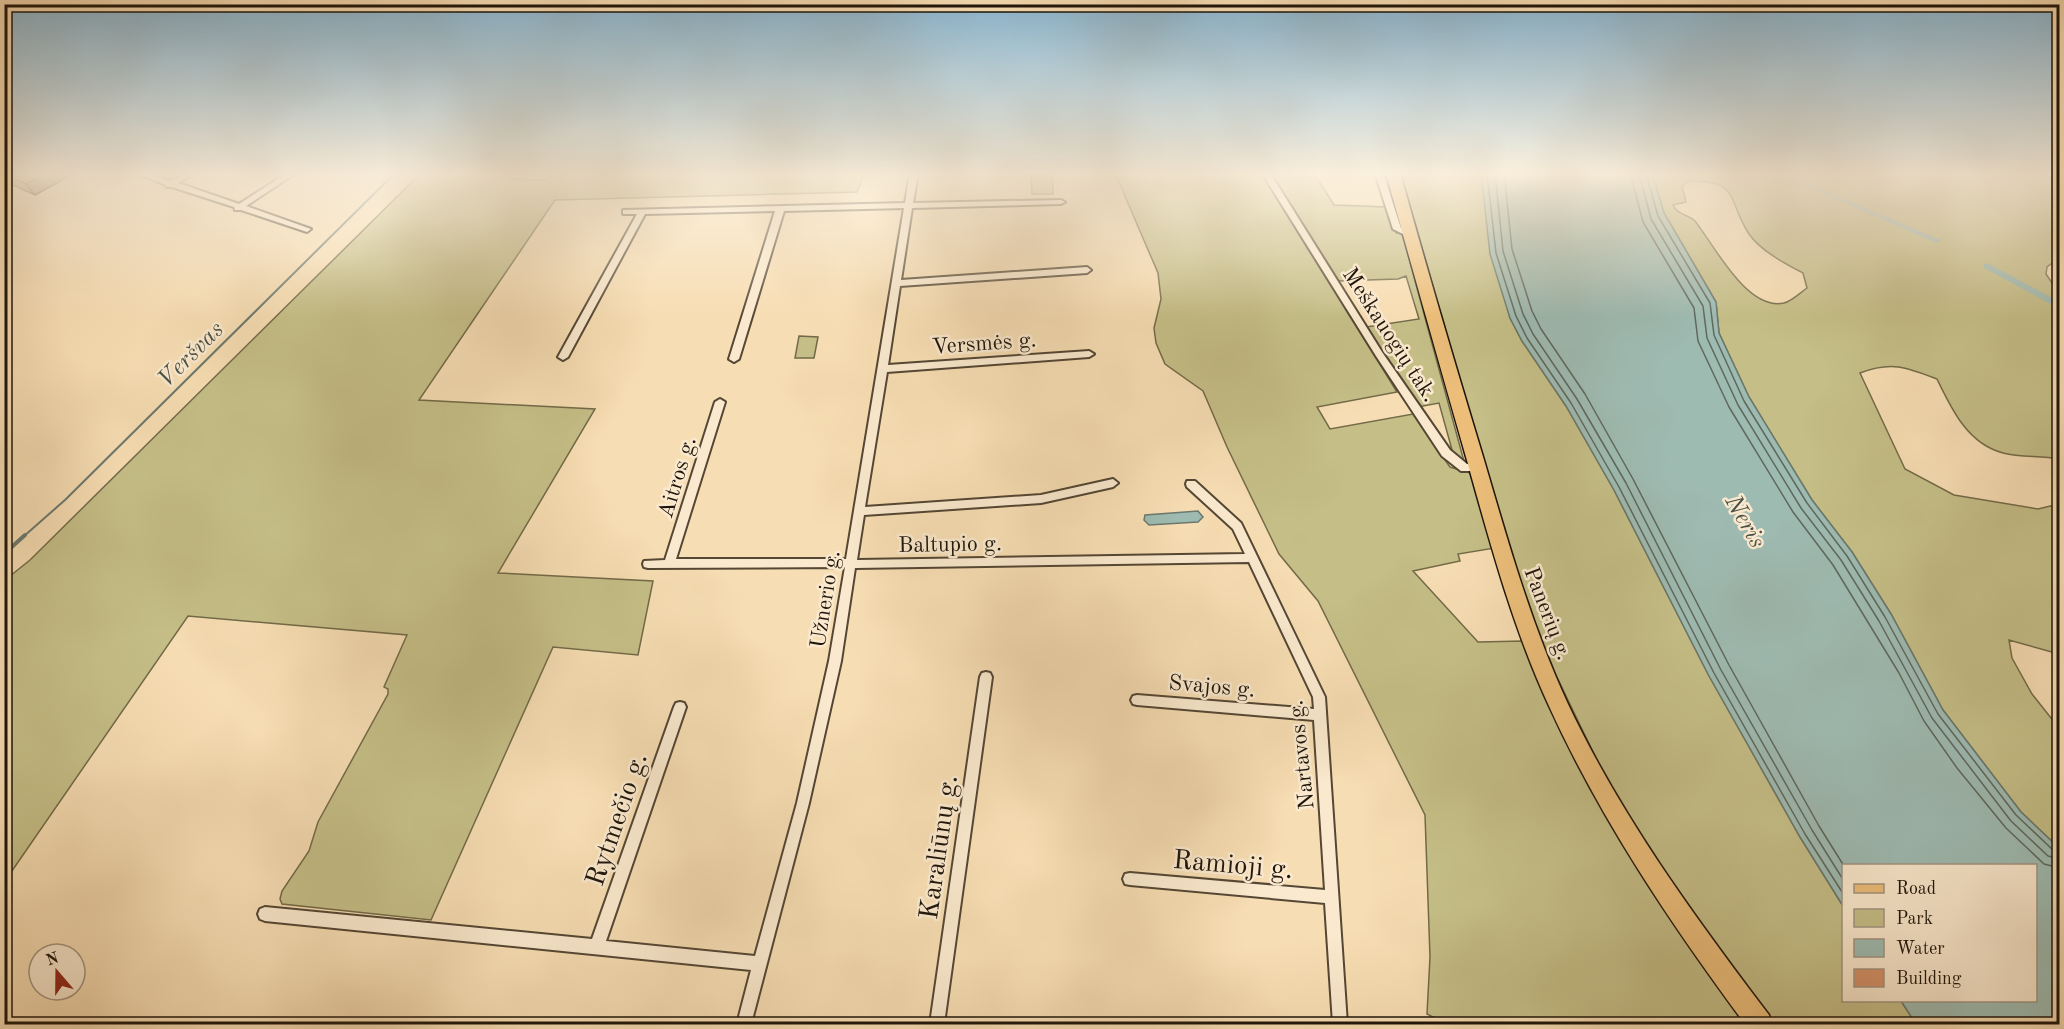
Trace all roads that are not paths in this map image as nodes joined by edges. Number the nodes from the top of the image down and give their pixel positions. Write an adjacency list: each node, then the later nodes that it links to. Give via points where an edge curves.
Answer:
1 (279, 221): 8 (street)
2 (637, 221): 13 (street)
3 (776, 221): 14 (street)
4 (907, 221): 11 (street, Užnerio g.)
5 (1296, 221): 17 (street, Meškauogių tak., via 1446,453 1465,468)
6 (1393, 221): 9 (street, via 1397,229)
7 (1406, 221): 9 (main road, Panerių g.)
8 (307, 230)
9 (1410, 234): 17 (main road, Panerių g.)
10 (1087, 270): 11 (street)
11 (897, 283): 15 (street, Užnerio g.)
12 (1089, 354): 15 (street, Versmės g.)
13 (563, 357)
14 (734, 359)
15 (882, 369): 20 (street, Užnerio g.)
16 (720, 402): 23 (street, Aitros g.)
17 (1478, 468): 37 (main road, Panerių g., via 1516,598 1538,657 1587,763 1643,860)
18 (1113, 483): 20 (street, via 1041,499)
19 (1191, 484): 21 (street, Nartavos g., via 1237,526)
20 (860, 511): 24 (street, Užnerio g.)
21 (1253, 558): 24 (street, Baltupio g.); 28 (street, Nartavos g., via 1318,698)
22 (648, 564): 23 (street, Baltupio g.)
23 (669, 564): 24 (street, Baltupio g.)
24 (852, 564): 33 (street, Užnerio g., via 803,803)
25 (986, 677): 35 (street, Karaliūnų g.)
26 (1137, 700): 28 (street, Svajos g.)
27 (680, 707): 32 (street, Rytmečio g.)
28 (1321, 715): 30 (street, Nartavos g.)
29 (1130, 879): 30 (street, Ramioji g.)
30 (1332, 897): 36 (street, Nartavos g.)
31 (265, 915): 32 (street)
32 (597, 946): 33 (street)
33 (760, 964): 34 (street, Užnerio g.)
34 (744, 1024)
35 (936, 1024)
36 (1340, 1024)
37 (1760, 1024)

